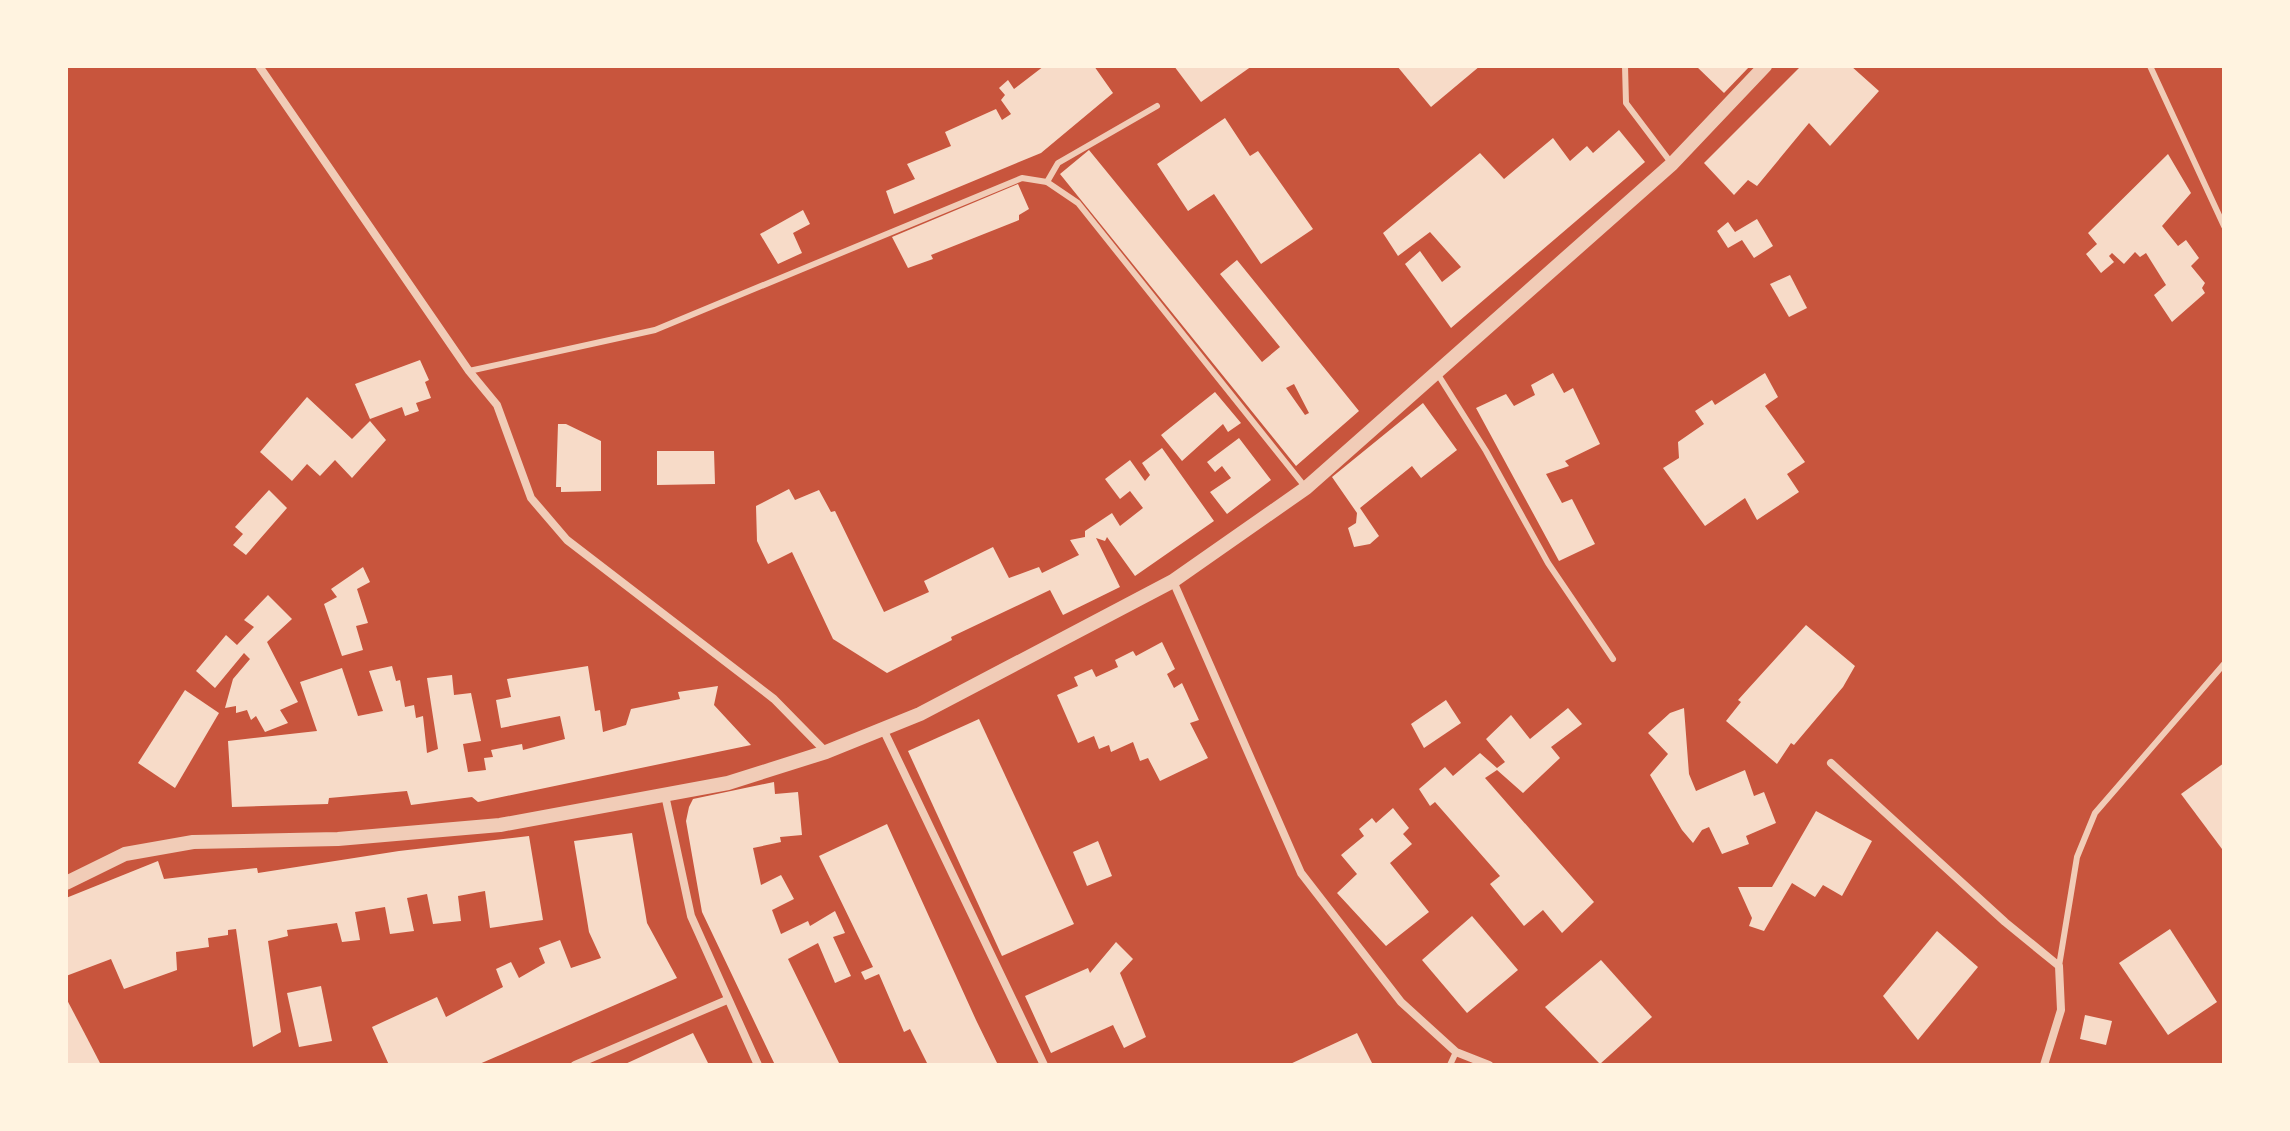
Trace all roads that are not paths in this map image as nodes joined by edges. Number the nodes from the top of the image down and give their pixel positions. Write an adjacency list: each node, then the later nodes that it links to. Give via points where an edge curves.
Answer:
1 (259, 66): 10 (street)
2 (1625, 66): 6 (lane, via 1626,103)
3 (1765, 66): 6 (street)
4 (2150, 66): 8 (lane)
5 (1157, 106): 7 (lane, via 1058,163)
6 (1672, 164): 9 (street)
7 (1047, 182): 10 (lane, via 1022,178 655,330); 11 (lane, via 1078,203)
8 (2224, 226)
9 (1435, 370): 11 (street); 13 (lane, via 1548,563)
10 (469, 371): 16 (street, via 497,405 531,498 567,540 774,699)
11 (1306, 488): 12 (street)
12 (1173, 581): 15 (street); 22 (street, via 1301,873 1401,1002)
13 (1613, 659)
14 (2224, 664): 20 (lane, via 2095,813 2077,857)
15 (883, 729): 16 (street); 25 (street)
16 (826, 752): 18 (street, via 728,783)
17 (1831, 763): 20 (street)
18 (665, 795): 19 (street, via 500,825 338,839 193,842 125,854); 21 (street, via 691,916)
19 (66, 883)
20 (2059, 966): 28 (street, via 2061,1010)
21 (727, 1000): 23 (street); 24 (street)
22 (1456, 1052): 26 (lane); 27 (street)
23 (575, 1065)
24 (758, 1065)
25 (1044, 1065)
26 (1450, 1065)
27 (1489, 1065)
28 (2044, 1065)

